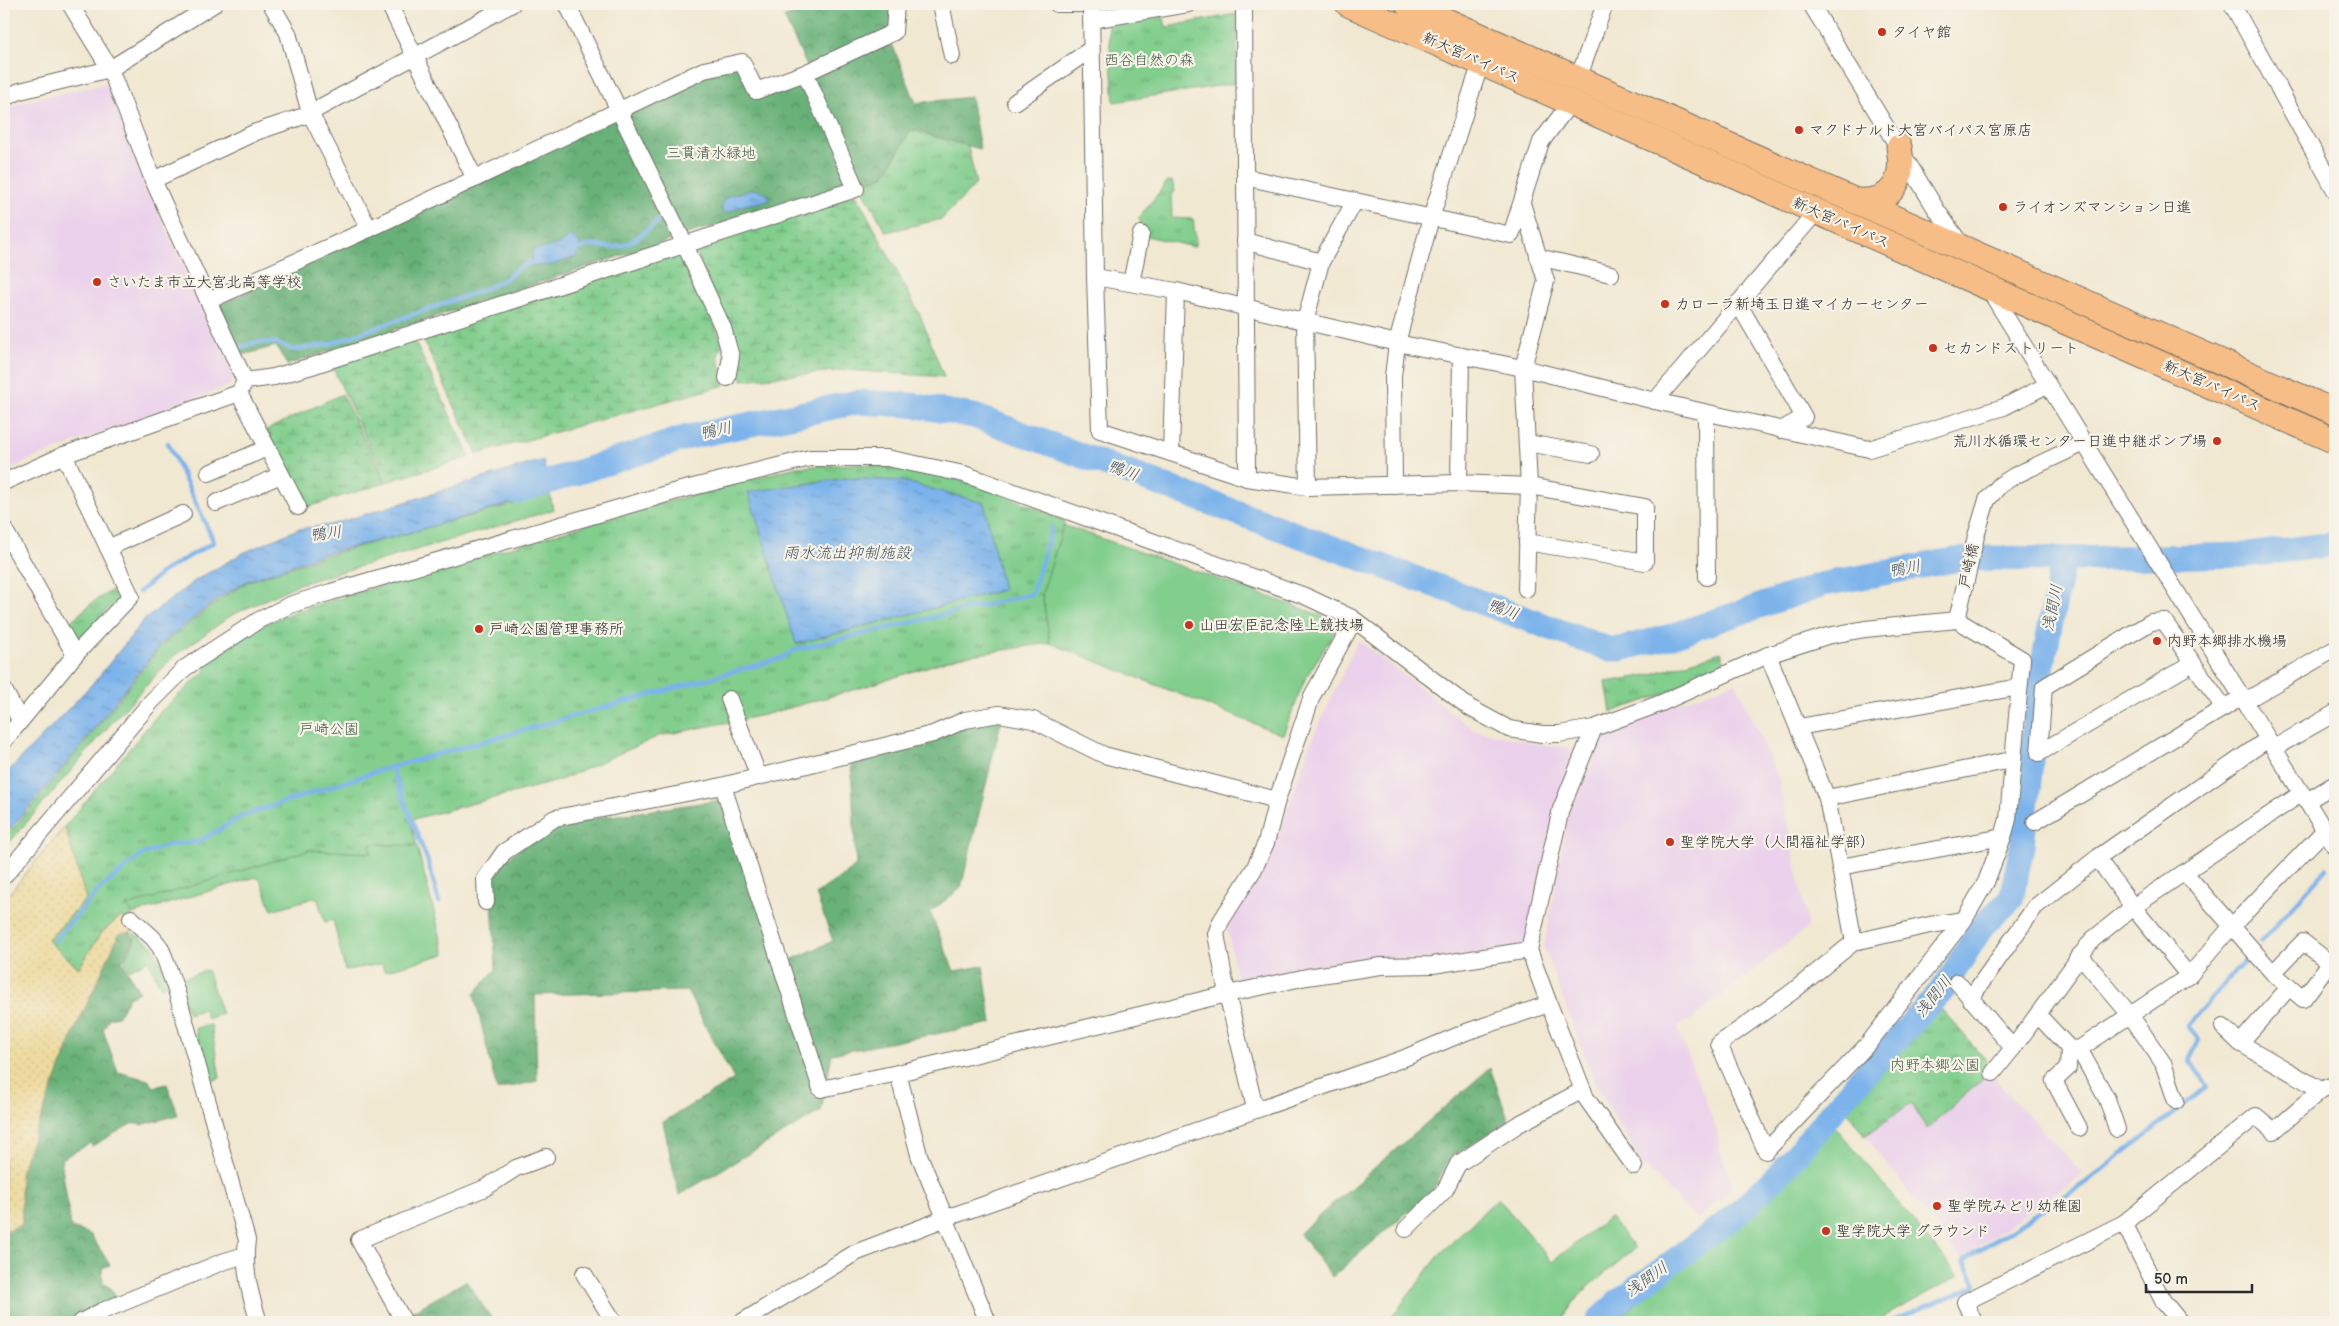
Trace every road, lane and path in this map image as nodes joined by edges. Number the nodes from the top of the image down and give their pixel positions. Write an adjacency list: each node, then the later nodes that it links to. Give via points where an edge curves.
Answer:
1 (70, 4): 22 (street)
2 (214, 4): 22 (street)
3 (271, 4): 28 (street, via 288,33)
4 (389, 4): 20 (street)
5 (512, 4): 20 (street)
6 (567, 4): 27 (street)
7 (896, 4): 23 (street, via 894,32)
8 (941, 4): 19 (street)
9 (1058, 4): 17 (street)
10 (1188, 4): 17 (street)
11 (1244, 4): 30 (street)
12 (1348, 4): 21 (highway, 新大宮バイパス)
13 (1408, 4): 24 (highway, 新大宮バイパス)
14 (1604, 4): 24 (street)
15 (1811, 4): 29 (street)
16 (2232, 4): 33 (street)
17 (1091, 10): 18 (street)
18 (1091, 48): 26 (street); 47 (street)
19 (952, 56)
20 (414, 57): 28 (street); 31 (street)
21 (1482, 62): 24 (highway, 新大宮バイパス); 38 (street)
22 (110, 68): 25 (street); 32 (street)
23 (805, 73): 27 (street, via 756,91 742,62 704,70); 42 (street, via 856,189)
24 (1575, 91): 35 (highway, 新大宮バイパス); 36 (street, via 1541,142); 37 (highway, 新大宮バイパス)
25 (4, 98)
26 (1015, 102)
27 (618, 111): 31 (street); 42 (street)
28 (310, 113): 32 (street, via 256,132); 39 (street)
29 (1899, 147): 35 (highway, via 1902,168 1891,192 1875,200); 43 (street)
30 (1245, 177): 34 (street); 41 (street)
31 (475, 179): 39 (street)
32 (153, 180): 51 (street)
33 (2335, 190)
34 (1355, 201): 38 (street); 45 (street)
35 (1856, 201): 43 (highway, 新大宮バイパス)
36 (1522, 203): 38 (street, via 1511,235); 44 (street)
37 (1816, 212): 49 (highway, 新大宮バイパス); 52 (street)
38 (1431, 218): 55 (street)
39 (369, 229): 51 (street)
40 (1141, 234): 48 (street)
41 (1245, 241): 45 (street); 53 (street)
42 (685, 245): 58 (street, via 723,328 730,357); 60 (street)
43 (1965, 250): 49 (street); 62 (highway, 新大宮バイパス)
44 (1538, 257): 46 (street); 57 (street, via 1546,281)
45 (1321, 262): 54 (street)
46 (1612, 274)
47 (1095, 277): 48 (street); 69 (street, via 1100,430)
48 (1131, 283): 50 (street)
49 (1987, 286): 59 (street); 65 (highway, 新大宮バイパス)
50 (1176, 291): 53 (street); 69 (street)
51 (208, 301): 60 (street)
52 (1738, 303): 61 (street); 64 (street, via 1804,417)
53 (1245, 308): 54 (street); 74 (street)
54 (1305, 322): 55 (street); 79 (street)
55 (1397, 344): 56 (street); 77 (street, via 1393,376)
56 (1461, 356): 57 (street); 76 (street)
57 (1523, 368): 61 (street); 66 (street)
58 (727, 378)
59 (2047, 385): 64 (street, via 2004,407 1869,449); 67 (street)
60 (242, 387): 68 (street); 71 (street)
61 (1655, 401): 63 (street)
62 (2335, 412)
63 (1706, 414): 64 (street); 86 (street)
64 (1781, 430)
65 (2335, 441)
66 (1526, 443): 70 (street); 78 (street)
67 (2084, 443): 89 (street, 戸崎橋, via 2028,468 2000,486 1987,500); 97 (street)
68 (267, 448): 72 (street); 73 (street)
69 (1171, 453): 74 (street)
70 (1591, 454)
71 (64, 455): 75 (street); 85 (street)
72 (209, 473)
73 (281, 475): 80 (street); 81 (street)
74 (1246, 478): 79 (street)
75 (4, 482)
76 (1459, 483): 77 (street); 78 (street)
77 (1394, 485): 79 (street)
78 (1529, 486): 84 (street); 84 (street, via 1645,507 1645,562)
79 (1308, 487)
80 (216, 503)
81 (298, 508)
82 (183, 514): 85 (street)
83 (4, 529): 91 (street)
84 (1528, 542): 87 (street)
85 (108, 548): 91 (street, via 131,596)
86 (1707, 577)
87 (1526, 589)
88 (1352, 618): 102 (street, via 1470,708 1509,729 1559,734); 111 (street, via 1312,696); 119 (street, via 1305,596 964,474 887,458 810,458 676,491 331,592 290,605 259,620 185,668 151,702)
89 (1957, 620): 92 (street, via 1827,636); 94 (street, via 2022,660)
90 (2335, 648): 97 (street)
91 (74, 655): 100 (street)
92 (1768, 655): 101 (street); 102 (street, via 1659,704)
93 (2193, 663): 93 (street, via 2164,621 2151,622 2044,687 2039,753); 98 (street)
94 (2019, 687): 101 (street); 105 (street)
95 (4, 690): 100 (street)
96 (729, 699): 106 (street)
97 (2243, 699): 98 (street); 104 (street)
98 (2224, 708): 112 (street)
99 (2335, 713): 104 (street)
100 (20, 720): 103 (street)
101 (1800, 727): 110 (street)
102 (1594, 728): 126 (street, via 1561,809)
103 (4, 742)
104 (2271, 744): 109 (street); 116 (street)
105 (2012, 760): 110 (street); 114 (street, via 2008,819)
106 (759, 777): 108 (street); 111 (street, via 933,734 965,720 998,714 1033,720 1104,754)
107 (2335, 784): 109 (street)
108 (723, 786): 120 (street, via 555,818 504,852 485,880); 141 (street, via 821,1089)
109 (2304, 797): 113 (street); 118 (street)
110 (1827, 798): 117 (street)
111 (1277, 800): 132 (street, via 1266,843 1216,934)
112 (2035, 822)
113 (2325, 830): 115 (street); 124 (street)
114 (2003, 837): 117 (street); 123 (street, via 1986,882)
115 (2335, 847)
116 (2097, 858): 121 (street); 133 (street, via 2035,906)
117 (1840, 867): 125 (street)
118 (2184, 873): 121 (street); 124 (street)
119 (4, 876)
120 (486, 902)
121 (2133, 907): 127 (street, via 2092,940); 129 (street)
122 (131, 918): 154 (street, via 160,947 177,993 247,1240)
123 (1964, 920): 125 (street); 125 (street, via 1868,1044 1766,1151 1719,1044 1792,992)
124 (2231, 927): 128 (street); 129 (street)
125 (1854, 942)
126 (1529, 950): 132 (street, via 1433,965 1381,966); 134 (street)
127 (2080, 955): 135 (street); 136 (street)
128 (2273, 973)
129 (2189, 976): 136 (street)
130 (1957, 982): 133 (street)
131 (2284, 992): 138 (street)
132 (1226, 994): 141 (street); 146 (street)
133 (1970, 999): 139 (street)
134 (1549, 1004): 144 (street); 146 (street, via 1466,1032 1402,1059)
135 (2038, 1014): 139 (street); 140 (street)
136 (2131, 1016): 140 (street); 145 (street, via 2163,1063)
137 (2224, 1027): 138 (street)
138 (2240, 1043): 143 (street)
139 (2012, 1048): 142 (street)
140 (2074, 1048): 147 (street, via 2068,1068 2054,1081); 148 (street, via 2107,1100)
141 (898, 1073): 151 (street, via 919,1155)
142 (1993, 1073)
143 (2328, 1087): 152 (street, via 2274,1132 2256,1116)
144 (1583, 1090): 150 (street); 153 (street, via 1517,1125 1458,1164 1445,1190)
145 (2176, 1101)
146 (1256, 1108): 151 (street)
147 (2079, 1128)
148 (2116, 1129)
149 (546, 1157): 158 (street, via 516,1168 485,1188 359,1240)
150 (1634, 1166)
151 (946, 1218): 160 (street, via 855,1253); 161 (street)
152 (2124, 1223): 162 (street, via 1965,1302); 163 (street, via 2163,1301)
153 (1406, 1229)
154 (244, 1255): 156 (street); 157 (street, via 250,1294)
155 (584, 1274): 159 (street)
156 (81, 1322)
157 (259, 1322)
158 (404, 1322)
159 (614, 1322)
160 (742, 1322)
161 (988, 1322)
162 (1974, 1322)
163 (2180, 1322)

